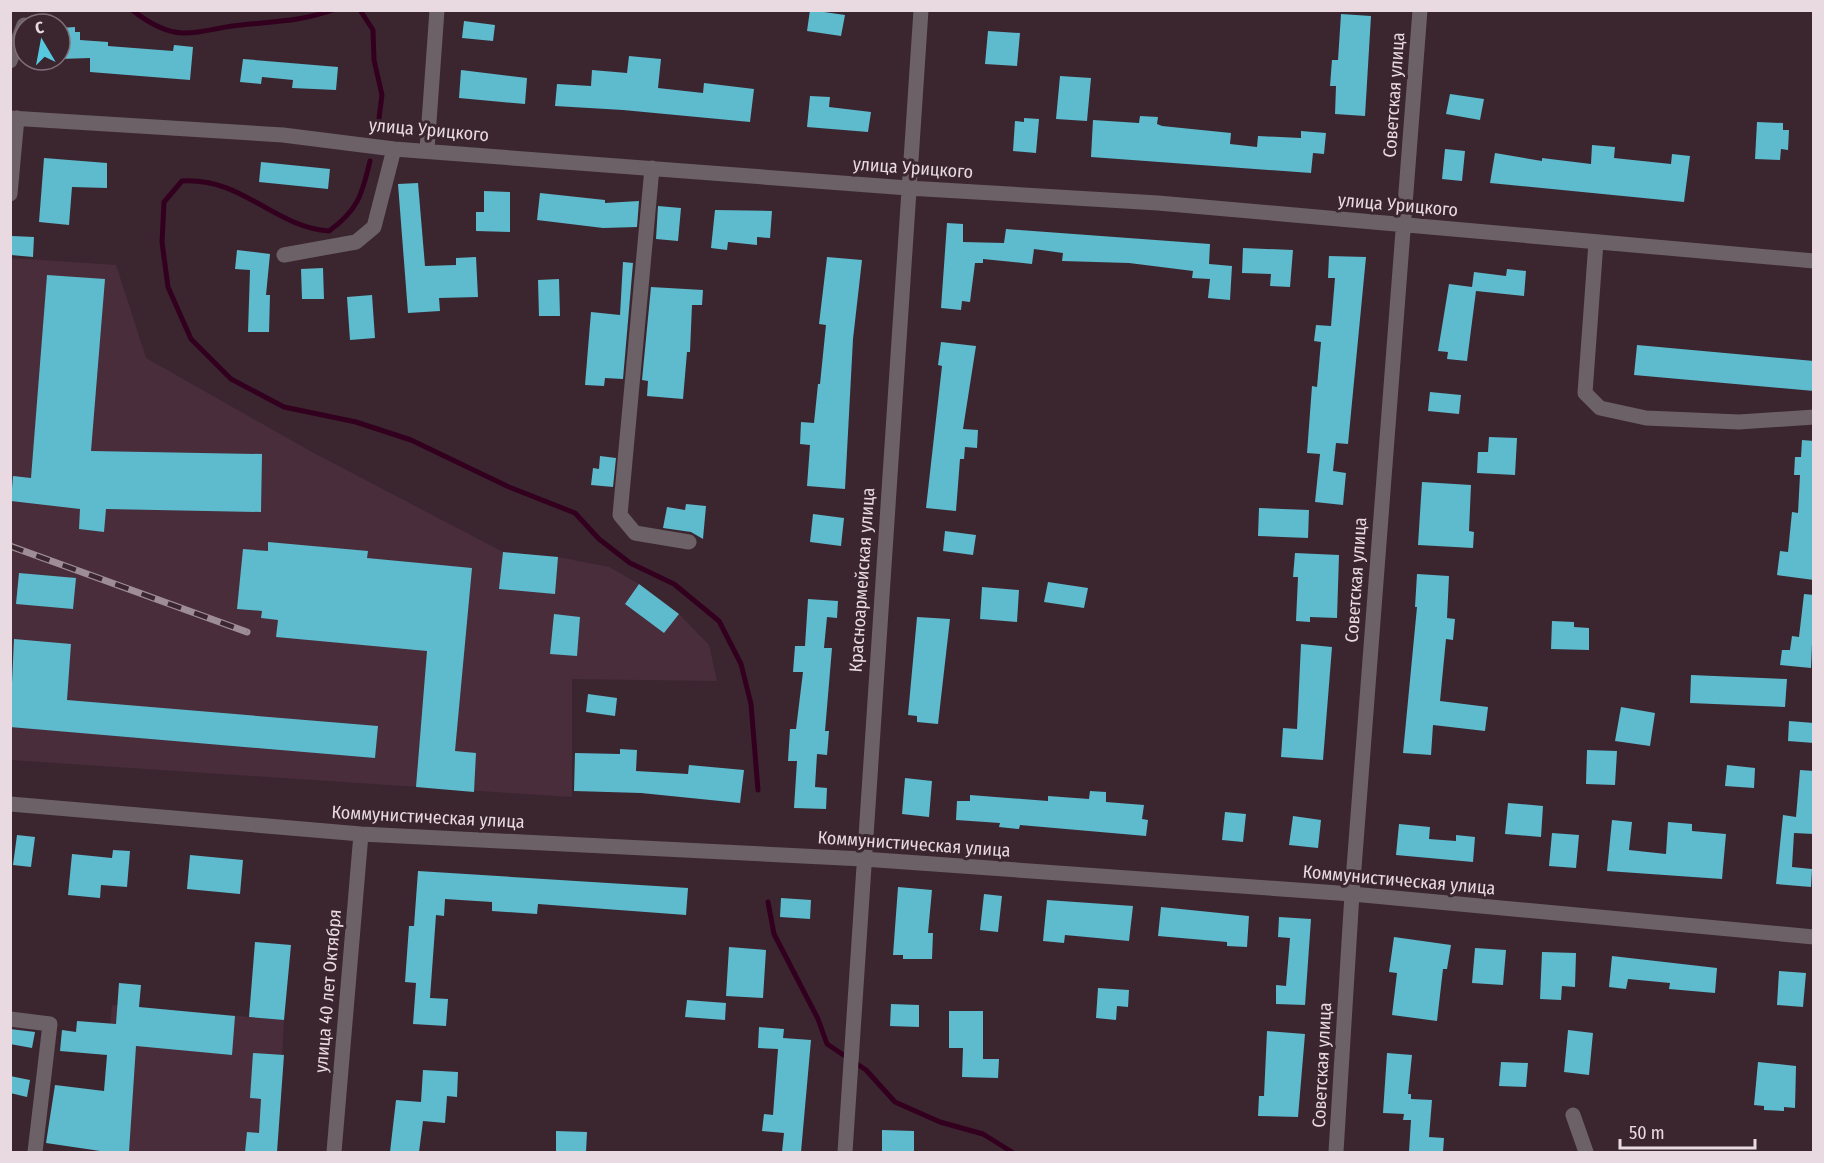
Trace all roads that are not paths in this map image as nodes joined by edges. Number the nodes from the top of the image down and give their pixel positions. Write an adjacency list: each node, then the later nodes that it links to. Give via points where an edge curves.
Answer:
1 (437, 10): 6 (street)
2 (921, 10): 8 (street, Красноармейская улица)
3 (1420, 10): 10 (street, Советская улица)
4 (14, 118): 5 (street, улица Урицкого, via 283,135); 9 (street)
5 (394, 148): 6 (street, улица Урицкого); 12 (street, via 374,227 356,242)
6 (427, 150): 7 (street, улица Урицкого)
7 (652, 168): 8 (street, улица Урицкого); 15 (street, via 620,515 635,533)
8 (908, 188): 10 (street, улица Урицкого, via 1158,203); 18 (street, Красноармейская улица)
9 (10, 194)
10 (1403, 225): 11 (street, улица Урицкого); 19 (street, Советская улица)
11 (1596, 242): 13 (street, улица Урицкого); 14 (street, via 1585,393 1600,408 1646,418 1739,422)
12 (284, 255)
13 (1814, 261)
14 (1814, 417)
15 (689, 542)
16 (10, 804): 17 (street, Коммунистическая улица)
17 (361, 834): 18 (street, Коммунистическая улица); 24 (street, улица 40 лет Октября)
18 (863, 859): 19 (street, Коммунистическая улица); 25 (street, Красноармейская улица)
19 (1352, 894): 20 (street, Коммунистическая улица); 26 (street, Советская улица)
20 (1814, 937)
21 (10, 1019): 23 (street, via 50,1024)
22 (1573, 1115): 27 (street)
23 (35, 1152)
24 (334, 1152)
25 (845, 1152)
26 (1336, 1152)
27 (1586, 1152)

